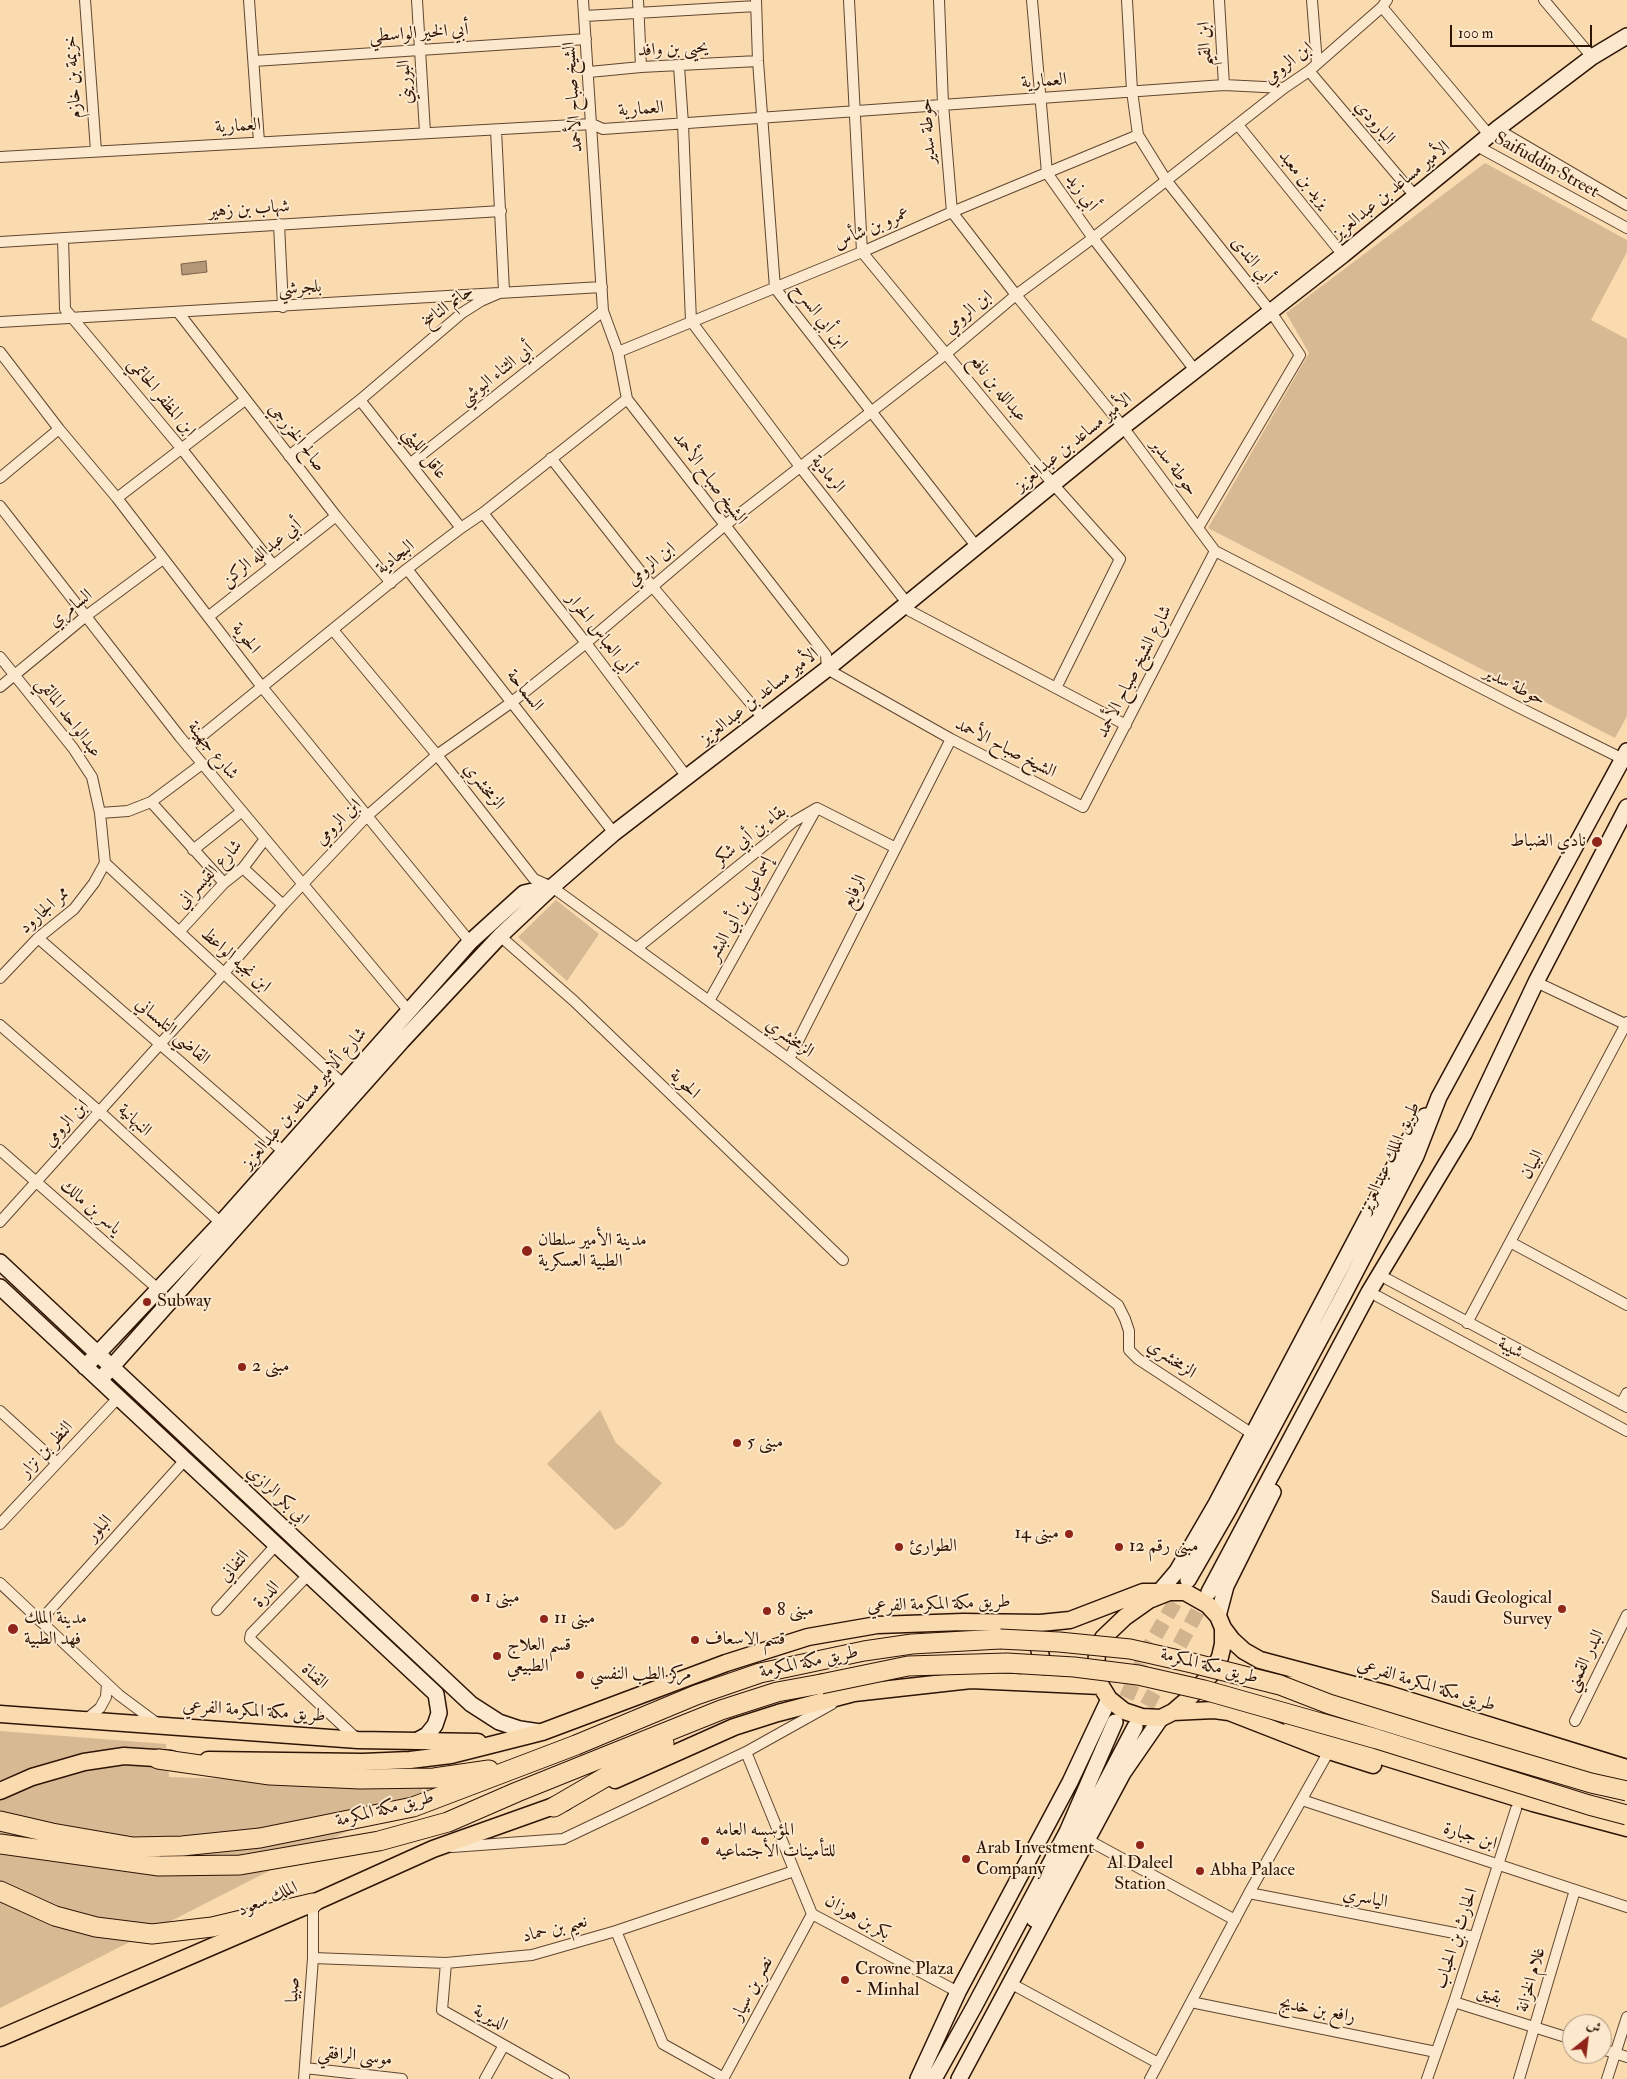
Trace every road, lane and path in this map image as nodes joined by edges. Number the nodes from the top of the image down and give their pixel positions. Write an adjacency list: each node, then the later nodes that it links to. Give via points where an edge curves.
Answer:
1 (85, 0): 43 (street, خزيمة بن خازم)
2 (249, 0): 21 (street)
3 (418, 0): 19 (street, البوريني)
4 (584, 0): 16 (street, الشيخ صباح الأحمد)
5 (638, 0): 15 (street)
6 (849, 0): 32 (street)
7 (939, 0): 31 (street, حوطة سدير)
8 (1032, 0): 30 (street, أبي زيد)
9 (1127, 0): 29 (street, أبي الندى)
10 (1219, 0): 27 (street, ابن القيم)
11 (1312, 0): 25 (street)
12 (1544, 0): 20 (street)
13 (756, 3): 15 (street); 22 (street, ابن أبي السرح)
14 (1385, 3): 25 (street, ابن الرومي); 39 (street, Saifuddin Street)
15 (638, 12): 16 (street); 24 (street)
16 (585, 16): 18 (street, الشيخ صباح الأحمد)
17 (1627, 36): 20 (main road, الأمير مساعد بن عبدالعزيز)
18 (586, 39): 19 (street, أبي الخير الواسطي); 26 (street, الشيخ صباح الأحمد)
19 (421, 50): 21 (street, أبي الخير الواسطي); 38 (street, البوريني)
20 (1592, 57): 39 (main road, الأمير مساعد بن عبدالعزيز)
21 (254, 61): 41 (street)
22 (758, 61): 23 (street, يحيى بن وافد); 33 (street, ابن أبي السرح)
23 (679, 66): 24 (street, يحيى بن وافد); 35 (street)
24 (641, 67): 26 (street, يحيى بن وافد)
25 (1313, 68): 28 (street, ابن الرومي); 47 (street, البارودي)
26 (589, 72): 34 (street, الشيخ صباح الأحمد)
27 (1224, 86): 28 (street, العمارية); 29 (street, العمارية)
28 (1284, 88): 36 (street, ابن الرومي)
29 (1132, 91): 30 (street, العمارية); 40 (street, أبي الندى)
30 (1040, 100): 31 (street, العمارية); 45 (street, أبي زيد)
31 (943, 104): 32 (street, العمارية); 50 (street, حوطة سدير)
32 (856, 110): 33 (street, العمارية); 56 (street)
33 (763, 117): 35 (street, العمارية); 59 (street, ابن أبي السرح)
34 (592, 124): 35 (street, العمارية, via 603,129); 37 (street, العمارية); 58 (street, الشيخ صباح الأحمد)
35 (683, 124): 67 (street)
36 (1238, 125): 46 (street, ابن الرومي); 57 (street, يزيد بن معبد)
37 (496, 130): 38 (street, العمارية); 49 (street)
38 (425, 132): 41 (street, العمارية)
39 (1494, 132): 42 (main road, الأمير مساعد بن عبدالعزيز); 48 (street, Saifuddin Street)
40 (1138, 135): 45 (street, عمرو بن شأس); 46 (street, أبي الندى)
41 (259, 142): 43 (street, العمارية)
42 (1477, 146): 47 (main road, الأمير مساعد بن عبدالعزيز); 52 (street, Saifuddin Street)
43 (96, 151): 44 (street, العمارية)
44 (0, 157)
45 (1047, 173): 50 (street, عمرو بن شأس); 54 (street, أبي زيد)
46 (1166, 180): 54 (street, ابن الرومي); 65 (street, أبي الندى)
47 (1415, 196): 57 (main road, الأمير مساعد بن عبدالعزيز)
48 (1627, 205)
49 (501, 211): 51 (street, شهاب بن زهير); 60 (street)
50 (952, 212): 56 (street, عمرو بن شأس); 61 (street, حوطة سدير)
51 (279, 224): 53 (street, شهاب بن زهير); 62 (street)
52 (1627, 228)
53 (63, 238): 55 (street, شهاب بن زهير); 66 (street, ابن المظفر الحاتمي, via 65,309)
54 (1093, 238): 61 (street, ابن الرومي); 72 (street, أبي زيد)
55 (0, 242)
56 (862, 252): 59 (street, عمرو بن شأس); 71 (street, عبدالله بن نافع)
57 (1343, 255): 65 (main road, الأمير مساعد بن عبدالعزيز)
58 (602, 287): 60 (street, بلجرشي); 63 (street, الشيخ صباح الأحمد)
59 (775, 288): 67 (street, عمرو بن شأس); 76 (street, ابن أبي السرح)
60 (504, 291): 62 (street, بلجرشي); 75 (street, حاتم الناسخ, via 462,313)
61 (1016, 294): 71 (street, ابن الرومي); 77 (street, حوطة سدير)
62 (283, 307): 64 (street, بلجرشي)
63 (603, 311): 70 (street, الشيخ صباح الأحمد); 82 (street, أبي الثناء البوشي)
64 (178, 312): 66 (street, بلجرشي); 74 (street, صالح الخزرجي)
65 (1271, 312): 72 (main road, الأمير مساعد بن عبدالعزيز); 92 (street, أبي الندى, via 1300,355)
66 (75, 318): 68 (street, بلجرشي); 79 (street, ابن المظفر الحاتمي)
67 (691, 321): 70 (street, عمرو بن شأس); 83 (street, الرمادية)
68 (0, 322)
69 (0, 352): 78 (street, الحوية)
70 (618, 352): 73 (street, الشيخ صباح الأحمد)
71 (947, 353): 76 (street, ابن الرومي); 85 (street, عبدالله بن نافع)
72 (1194, 369): 77 (main road, الأمير مساعد بن عبدالعزيز)
73 (627, 398): 81 (street, البجادية); 90 (street, الشيخ صباح الأحمد)
74 (245, 400): 79 (street); 80 (street, صالح الخزرجي)
75 (360, 400): 80 (street, حاتم الناسخ); 82 (street, عاقل الليثي)
76 (872, 412): 83 (street, ابن الرومي); 93 (street, ابن أبي السرح)
77 (1123, 427): 85 (main road, الأمير مساعد بن عبدالعزيز); 92 (street, حوطة سدير)
78 (59, 429): 84 (street); 86 (street, الحوية)
79 (181, 448): 86 (street); 96 (street, ابن المظفر الحاتمي)
80 (289, 456): 89 (street, صالح الخزرجي)
81 (551, 458): 88 (street, البجادية); 99 (street)
82 (411, 464): 91 (street, عاقل الليثي)
83 (801, 468): 90 (street, ابن الرومي); 100 (street, الرمادية)
84 (0, 478)
85 (1054, 484): 93 (main road, الأمير مساعد بن عبدالعزيز); 110 (street, عبدالله بن نافع, via 1120,559)
86 (117, 498): 95 (street, الحوية)
87 (0, 506): 101 (street, شارع جهينة)
88 (483, 513): 91 (street, البجادية); 104 (street, أبي العباس الحرار)
89 (336, 516): 96 (street, أبي عبدالله الركن); 98 (street, صالح الخزرجي)
90 (724, 526): 99 (street, ابن الرومي); 106 (street, الشيخ صباح الأحمد, via 826,655)
91 (461, 528): 97 (street, البجادية)
92 (1198, 528): 94 (street, حوطة سدير)
93 (976, 546): 100 (main road, الأمير مساعد بن عبدالعزيز)
94 (1215, 551): 113 (street, شارع الشيخ صباح الأحمد); 117 (street, حوطة سدير, via 1520,708)
95 (163, 559): 101 (street, السامري); 102 (street, الحوية)
96 (273, 565): 102 (street, أبي عبدالله الركن)
97 (407, 569): 98 (street, البجادية); 111 (street, السماحة)
98 (391, 583): 103 (street, البجادية)
99 (652, 586): 104 (street, ابن الرومي); 112 (street)
100 (908, 603): 106 (main road, الأمير مساعد بن عبدالعزيز); 110 (street, الرمادية, via 910,611)
101 (86, 616): 107 (street, السامري); 115 (street, شارع جهينة)
102 (208, 617): 109 (street, الحوية)
103 (333, 630): 109 (street, البجادية); 116 (street, الزمخشري)
104 (586, 643): 111 (street, ابن الرومي); 119 (street, أبي العباس الحرار)
105 (0, 657): 107 (street, عبدالواحد المالقي)
106 (827, 668): 112 (main road, الأمير مساعد بن عبدالعزيز); 114 (street, الشيخ صباح الأحمد)
107 (14, 675): 108 (street, السامري); 125 (street, عبدالواحد المالقي, via 73,748 92,777)
108 (0, 687)
109 (262, 687): 115 (street, البجادية); 126 (street, الحوية)
110 (1056, 688): 113 (street, الرمادية)
111 (512, 702): 116 (street, ابن الرومي); 127 (street, السماحة)
112 (763, 718): 119 (main road, الأمير مساعد بن عبدالعزيز)
113 (1126, 725): 121 (street, شارع الشيخ صباح الأحمد)
114 (951, 740): 121 (street, الشيخ صباح الأحمد); 129 (street, الرفايع)
115 (188, 747): 118 (street, شارع جهينة)
116 (437, 755): 126 (street, ابن الرومي); 135 (street, الزمخشري, via 534,879)
117 (1625, 755): 154 (main road, طريق الملك عبدالعزيز)
118 (202, 764): 120 (street); 124 (street, شارع جهينة)
119 (687, 777): 127 (main road, الأمير مساعد بن عبدالعزيز)
120 (152, 802): 125 (street, via 128,812); 130 (street)
121 (1083, 807)
122 (1627, 807): 144 (main road)
123 (817, 808): 129 (street); 141 (street, بقاء بن أبي شكر, via 793,822); 145 (street, إسماعيل بن أبي البشر)
124 (241, 812): 128 (street, شارع جهينة); 130 (street)
125 (100, 813): 131 (street, عبدالواحد المالقي)
126 (367, 816): 134 (street, ابن الرومي); 140 (street, الحوية)
127 (614, 833): 135 (main road, الأمير مساعد بن عبدالعزيز)
128 (265, 839): 132 (street, شارع القيسراني); 134 (street, شارع جهينة)
129 (896, 848): 150 (street, الرفايع)
130 (193, 850): 133 (street)
131 (105, 863): 137 (street, ابن نجيه الواعظ); 139 (street, ممر الجارود, via 78,904)
132 (243, 868): 133 (street, شارع القيسراني); 136 (street)
133 (224, 883): 137 (street, شارع القيسراني)
134 (301, 884): 136 (street, ابن الرومي); 146 (street, شارع جهينة)
135 (552, 887): 138 (main road, الأمير مساعد بن عبدالعزيز); 140 (main road, شارع ألامير مساعد بن عبدالعزيز, via 524,893); 141 (street, الزمخشري)
136 (283, 905): 142 (street, ابن الرومي)
137 (179, 932): 142 (street, ابن نجيه الواعظ)
138 (500, 936): 152 (main road, الأمير مساعد بن عبدالعزيز); 163 (street, الحوية, via 574,1001)
139 (38, 938): 143 (street, ممر الجارود); 149 (street, القاضي التلمساني)
140 (470, 942): 146 (main road, شارع ألامير مساعد بن عبدالعزيز)
141 (637, 948): 145 (street, الزمخشري)
142 (224, 973): 149 (street, ابن الرومي); 153 (street, ابن نجيه الواعظ)
143 (0, 978)
144 (1536, 982): 147 (street); 156 (main road)
145 (709, 1001): 150 (street, الزمخشري)
146 (408, 1010): 151 (main road, شارع ألامير مساعد بن عبدالعزيز)
147 (1627, 1024): 162 (street, البيان)
148 (0, 1025): 155 (street, النبهانية)
149 (161, 1044): 155 (street, ابن الرومي); 158 (street, القاضي التلمساني)
150 (789, 1059): 180 (street, الزمخشري, via 1118,1305 1129,1331 1130,1350 1138,1359)
151 (365, 1060): 152 (main road, via 373,1062); 153 (main road, شارع ألامير مساعد بن عبدالعزيز)
152 (377, 1070): 173 (main road, الأمير مساعد بن عبدالعزيز)
153 (343, 1084): 158 (main road, شارع ألامير مساعد بن عبدالعزيز)
154 (1439, 1097): 180 (main road, via 1406,1144); 186 (main road, طريق الملك عبدالعزيز, via 1416,1156 1348,1288)
155 (100, 1112): 159 (street, ابن الرومي); 161 (street, النبهانية)
156 (1464, 1134): 165 (main road); 188 (main road, via 1369,1292)
157 (0, 1150): 159 (street, ياسر بن مالك)
158 (284, 1152): 161 (main road, شارع ألامير مساعد بن عبدالعزيز)
159 (36, 1182): 160 (street, ابن الرومي); 167 (street, ياسر بن مالك)
160 (0, 1222)
161 (221, 1223): 167 (main road, شارع ألامير مساعد بن عبدالعزيز)
162 (1510, 1242): 169 (street); 170 (street, البيان)
163 (843, 1260)
164 (0, 1262): 171 (main road, ابي بكر الرازي)
165 (1387, 1279): 168 (main road); 170 (street, شيبة)
166 (0, 1287): 172 (main road, ابي بكر الرازي)
167 (159, 1290): 171 (main road, شارع ألامير مساعد بن عبدالعزيز)
168 (1377, 1296): 179 (street, شيبة); 194 (main road, via 1226,1586)
169 (1627, 1304)
170 (1467, 1323): 177 (street, شيبة)
171 (98, 1353): 172 (main road, شارع ألامير مساعد بن عبدالعزيز); 173 (main road, ابي بكر الرازي)
172 (86, 1367): 174 (main road, ابي بكر الرازي)
173 (112, 1367): 174 (main road); 210 (main road, ابي بكر الرازي, via 471,1704 499,1722)
174 (100, 1380): 176 (main road, ابي بكر الرازي)
175 (1627, 1393): 177 (street)
176 (118, 1398): 181 (main road, ابي بكر الرازي); 182 (street, النظر بن نزار)
177 (1624, 1405)
178 (0, 1411): 182 (street)
179 (1627, 1431)
180 (1254, 1435): 189 (main road)
181 (185, 1460): 184 (main road, ابي بكر الرازي); 192 (street, البلور)
182 (58, 1463): 183 (street, النظر بن نزار)
183 (0, 1524)
184 (276, 1545): 185 (main road, ابي بكر الرازي); 190 (street, التفاني)
185 (308, 1575): 195 (street, الدرة); 212 (main road, ابي بكر الرازي, via 436,1694 439,1713 435,1726)
186 (1188, 1580)
187 (0, 1584): 192 (street)
188 (1209, 1592)
189 (1161, 1594): 193 (main road, طريق مكة المكرمة الفرعي, via 1143,1592 1070,1620); 194 (main road, via 1185,1592 1198,1599); 200 (main road, via 1125,1617 1103,1638 1097,1661)
190 (217, 1610)
191 (1627, 1615): 206 (street, البدر القمني)
192 (40, 1621): 197 (street)
193 (963, 1622): 196 (main road, via 1038,1644 1041,1657 1035,1672); 210 (main road, طريق مكة المكرمة الفرعي, via 876,1625 808,1637 726,1663)
194 (1221, 1622): 204 (main road, via 1220,1657 1212,1673); 218 (main road, طريق مكة المكرمة الفرعي, via 1232,1640 1260,1660 1388,1694)
195 (250, 1637): 211 (street, القناة)
196 (1004, 1681): 199 (main road, via 971,1680); 200 (main road)
197 (107, 1684): 205 (street, via 106,1697 100,1708); 208 (street)
198 (1280, 1685): 217 (highway, طريق مكة المكرمة, bridge, via 1130,1649 1000,1639 912,1644 760,1673 696,1695); 218 (highway, bridge, via 1358,1696 1606,1773); 220 (highway, طريق مكة المكرمة, bridge, via 1436,1737)
199 (854, 1693): 215 (street); 223 (main road, via 734,1727)
200 (1105, 1693): 204 (main road, via 1124,1711 1142,1717); 245 (main road, via 1070,1782)
201 (1262, 1706): 202 (highway, طريق مكة المكرمة, bridge, via 1138,1675 1007,1664 908,1666 776,1692); 222 (main road, bridge, via 1314,1732 1368,1752); 225 (highway, طريق مكة المكرمة, bridge)
202 (721, 1710): 223 (highway); 229 (highway, طريق مكة المكرمة, via 448,1822 379,1841 240,1865 159,1866)
203 (0, 1714): 205 (main road, طريق مكة المكرمة الفرعي)
204 (1167, 1715): 214 (main road, via 1214,1710 1229,1712); 228 (main road, via 1123,1772)
205 (77, 1720): 208 (main road, طريق مكة المكرمة الفرعي)
206 (1574, 1721)
207 (1116, 1722): 267 (main road, via 1067,1832)
208 (160, 1725): 211 (main road, طريق مكة المكرمة الفرعي)
209 (1135, 1727): 268 (main road)
210 (542, 1732): 213 (main road, طريق مكة المكرمة الفرعي)
211 (358, 1740): 212 (main road, طريق مكة المكرمة الفرعي)
212 (416, 1741): 213 (main road, طريق مكة المكرمة الفرعي)
213 (505, 1742): 216 (main road, via 451,1755 410,1760)
214 (1329, 1751): 221 (street); 224 (main road)
215 (746, 1752): 230 (street, via 563,1840); 232 (street, بكر بن هوزان)
216 (158, 1759): 217 (highway, via 270,1775 360,1779 434,1778); 219 (main road, via 124,1756 84,1762)
217 (522, 1765): 226 (highway, طريق مكة المكرمة, via 413,1807 260,1838 133,1847)
218 (1624, 1767)
219 (0, 1791)
220 (1627, 1791)
221 (1302, 1800): 231 (street, ابن جبارة); 235 (street)
222 (1533, 1803): 224 (main road); 227 (main road)
223 (554, 1807): 230 (main road, الملك سعود)
224 (1516, 1809): 231 (street, الحارث بن الحباب)
225 (1627, 1815)
226 (0, 1821)
227 (1627, 1828)
228 (1088, 1840): 239 (street); 244 (main road)
229 (0, 1844)
230 (433, 1849): 236 (main road, الملك سعود)
231 (1499, 1863): 233 (street, ابن جبارة); 241 (street, الحارث بن الحباب)
232 (794, 1871): 238 (street, بكر بن هوزان); 240 (street, نعيم بن حماد)
233 (1575, 1890): 237 (street, ابن جبارة); 250 (street, غلام الخزانة)
234 (0, 1891): 236 (highway, via 55,1916 96,1928 152,1934 212,1927)
235 (1248, 1893): 239 (street); 241 (street, الياسري)
236 (314, 1903): 242 (street, صبيا); 249 (main road, الملك سعود)
237 (1627, 1907)
238 (812, 1914): 245 (street, بكر بن هوزان); 261 (street, نصر بن سيار)
239 (1235, 1920): 246 (street)
240 (616, 1931): 243 (street, نعيم بن حماد, via 532,1955); 261 (street, via 663,2044)
241 (1475, 1937): 247 (street, الحارث بن الحباب)
242 (313, 1958): 243 (street, نعيم بن حماد); 260 (street, صبيا)
243 (446, 1963): 254 (street, الديرية, via 442,2010)
244 (1010, 1983): 259 (street); 269 (main road)
245 (958, 1992): 266 (main road)
246 (1191, 2002): 255 (street, رافع بن خديج); 259 (street)
247 (1454, 2002): 250 (street, بقيق); 255 (street, الحارث بن الحباب)
248 (1627, 2017): 257 (street)
249 (20, 2028): 251 (main road); 253 (main road, الملك سعود)
250 (1535, 2028): 252 (street, بقيق); 272 (street, غلام الخزانة)
251 (0, 2031)
252 (1562, 2036)
253 (0, 2038)
254 (504, 2045): 264 (street); 265 (street, الديرية)
255 (1436, 2052): 271 (street, الحارث بن الحباب)
256 (1612, 2052): 257 (street)
257 (1615, 2053): 258 (street); 273 (street)
258 (1627, 2057)
259 (1158, 2063): 270 (street)
260 (305, 2068): 262 (street, صبيا); 263 (street, موسى الرافقي)
261 (724, 2078)
262 (304, 2079)
263 (402, 2079)
264 (485, 2079)
265 (564, 2079)
266 (918, 2079)
267 (934, 2079)
268 (949, 2079)
269 (959, 2079)
270 (1150, 2079)
271 (1427, 2079)
272 (1518, 2079)
273 (1607, 2079)

